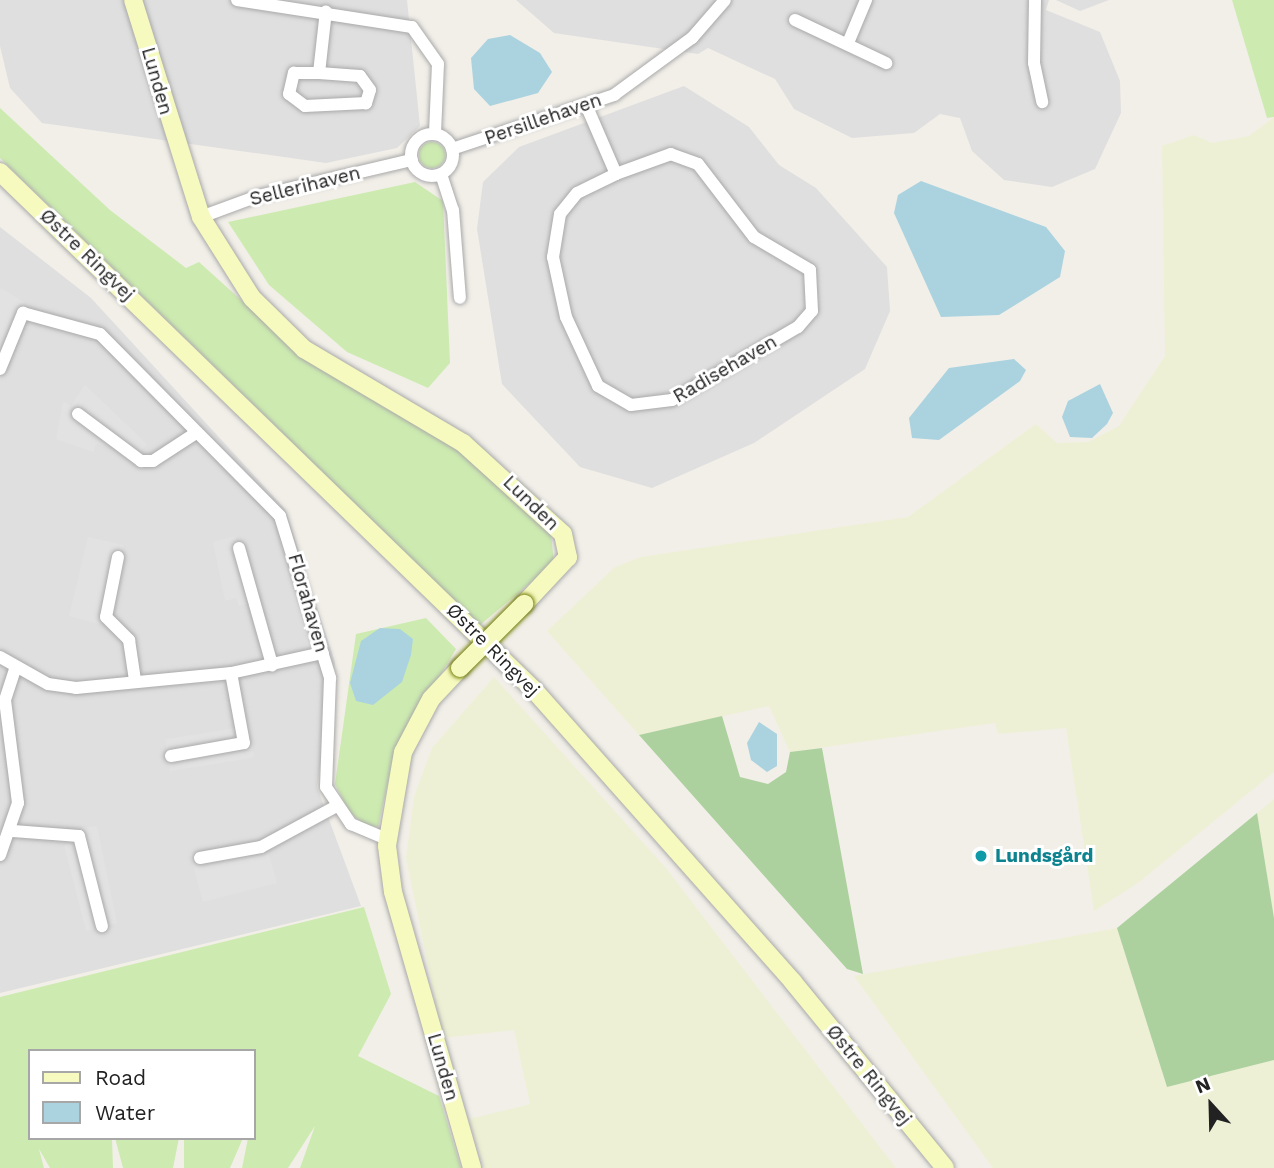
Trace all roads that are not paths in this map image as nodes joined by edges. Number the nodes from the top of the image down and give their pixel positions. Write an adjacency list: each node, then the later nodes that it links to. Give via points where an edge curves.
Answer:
1 (133, 0): 19 (street, Lunden)
2 (237, 0): 6 (street)
3 (725, 0): 12 (street, Persillehaven, via 661,64)
4 (866, 0): 8 (street)
5 (1031, 0): 11 (street)
6 (321, 7): 10 (street); 13 (street, via 393,20 423,38 441,78)
7 (796, 20): 8 (street)
8 (848, 43): 9 (street)
9 (886, 63)
10 (319, 73): 10 (street, via 290,76 292,99 327,108 366,103 370,90 360,76)
11 (1042, 102)
12 (587, 107): 14 (street, Persillehaven); 18 (street)
13 (435, 134): 14 (street); 15 (street, via 418,139)
14 (452, 149): 17 (street, via 450,166)
15 (412, 160): 17 (street, via 423,174); 19 (street, Sellerihaven, via 258,196)
16 (0, 172): 41 (street, Østre Ringvej, via 534,690 793,982)
17 (441, 174): 20 (street, via 453,210)
18 (616, 174): 18 (street, Radisehaven, via 577,193 552,237 566,317 585,369 606,394 631,405 672,400 798,327 812,311 816,294 810,271 754,237 698,164 671,154)
19 (201, 217): 36 (street, Lunden, bridge, via 225,263 283,332 463,443 563,534 568,557 431,699 403,752)
20 (460, 298)
21 (0, 369): 23 (street, Florahaven, via 23,313 92,331)
22 (78, 414): 23 (street, via 141,461 153,461)
23 (196, 433): 26 (street, Florahaven, via 280,516)
24 (239, 548): 28 (street)
25 (118, 557): 31 (street, via 106,617 129,640)
26 (323, 653): 28 (street); 34 (street, Florahaven, via 332,698 326,787)
27 (0, 657): 29 (street)
28 (272, 666): 30 (street)
29 (15, 670): 31 (street, via 76,688); 32 (street, via 5,700)
30 (231, 673): 31 (street); 33 (street, via 244,743)
31 (135, 680)
32 (6, 752): 35 (street, via 18,793)
33 (171, 756)
34 (335, 807): 36 (street, via 351,824); 38 (street, via 261,846)
35 (13, 831): 37 (street); 39 (street, via 79,836)
36 (386, 839): 40 (street, Lunden, via 393,892)
37 (0, 855)
38 (200, 858)
39 (102, 926)
40 (472, 1168)
41 (945, 1168)

